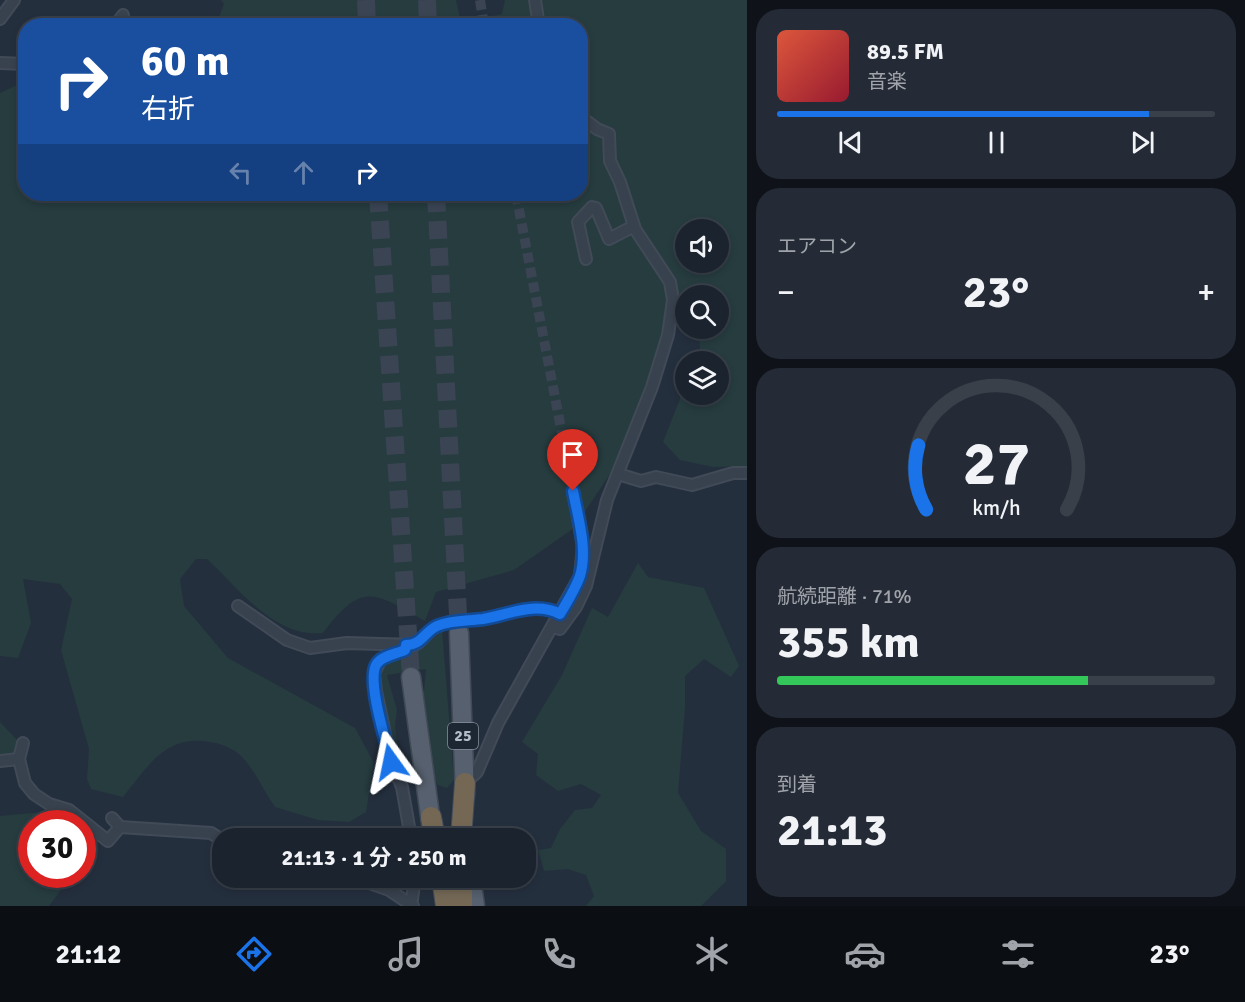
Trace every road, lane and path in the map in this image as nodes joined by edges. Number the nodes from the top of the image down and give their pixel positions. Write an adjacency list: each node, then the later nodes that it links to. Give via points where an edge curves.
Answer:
1 (14, 0): 6 (street)
2 (535, 0): 5 (street)
3 (123, 15): 4 (street)
4 (121, 18)
5 (538, 18)
6 (0, 19)
7 (0, 63): 8 (street)
8 (18, 64)
9 (588, 122): 10 (street, via 609,134 610,161)
10 (634, 226): 11 (street, via 609,239 596,208 592,207 578,222); 13 (street, via 670,282 673,300 652,387)
11 (586, 259)
12 (747, 473): 13 (street, via 733,472 692,485 656,477 641,481)
13 (618, 474): 17 (street, via 586,586 567,621 560,628)
14 (573, 491): 16 (street, via 582,563 580,576)
15 (238, 606): 19 (street, via 287,640 310,648 347,643)
16 (560, 614): 17 (street); 19 (street, via 550,609 531,609 449,622 434,627 419,643)
17 (553, 627): 24 (street, via 498,723 477,772)
18 (459, 633): 24 (main road, 25)
19 (406, 645): 28 (street, via 405,650 381,658 374,673 391,762 402,787)
20 (411, 677): 25 (main road, 25)
21 (23, 743): 22 (street)
22 (19, 759): 23 (street); 27 (street, via 25,783 43,801 69,810 108,841)
23 (0, 760)
24 (465, 783): 30 (highway); 31 (main road, 25)
25 (431, 817): 29 (highway)
26 (112, 818): 27 (street)
27 (120, 827): 32 (street)
28 (409, 828)
29 (433, 828)
30 (462, 828)
31 (467, 828)
32 (212, 835)
33 (384, 888): 39 (street)
34 (414, 888): 39 (street)
35 (435, 888): 40 (main road)
36 (443, 888): 41 (highway)
37 (462, 888): 42 (highway)
38 (472, 888): 43 (main road)
39 (412, 906)
40 (434, 906)
41 (446, 906)
42 (462, 906)
43 (475, 906)

